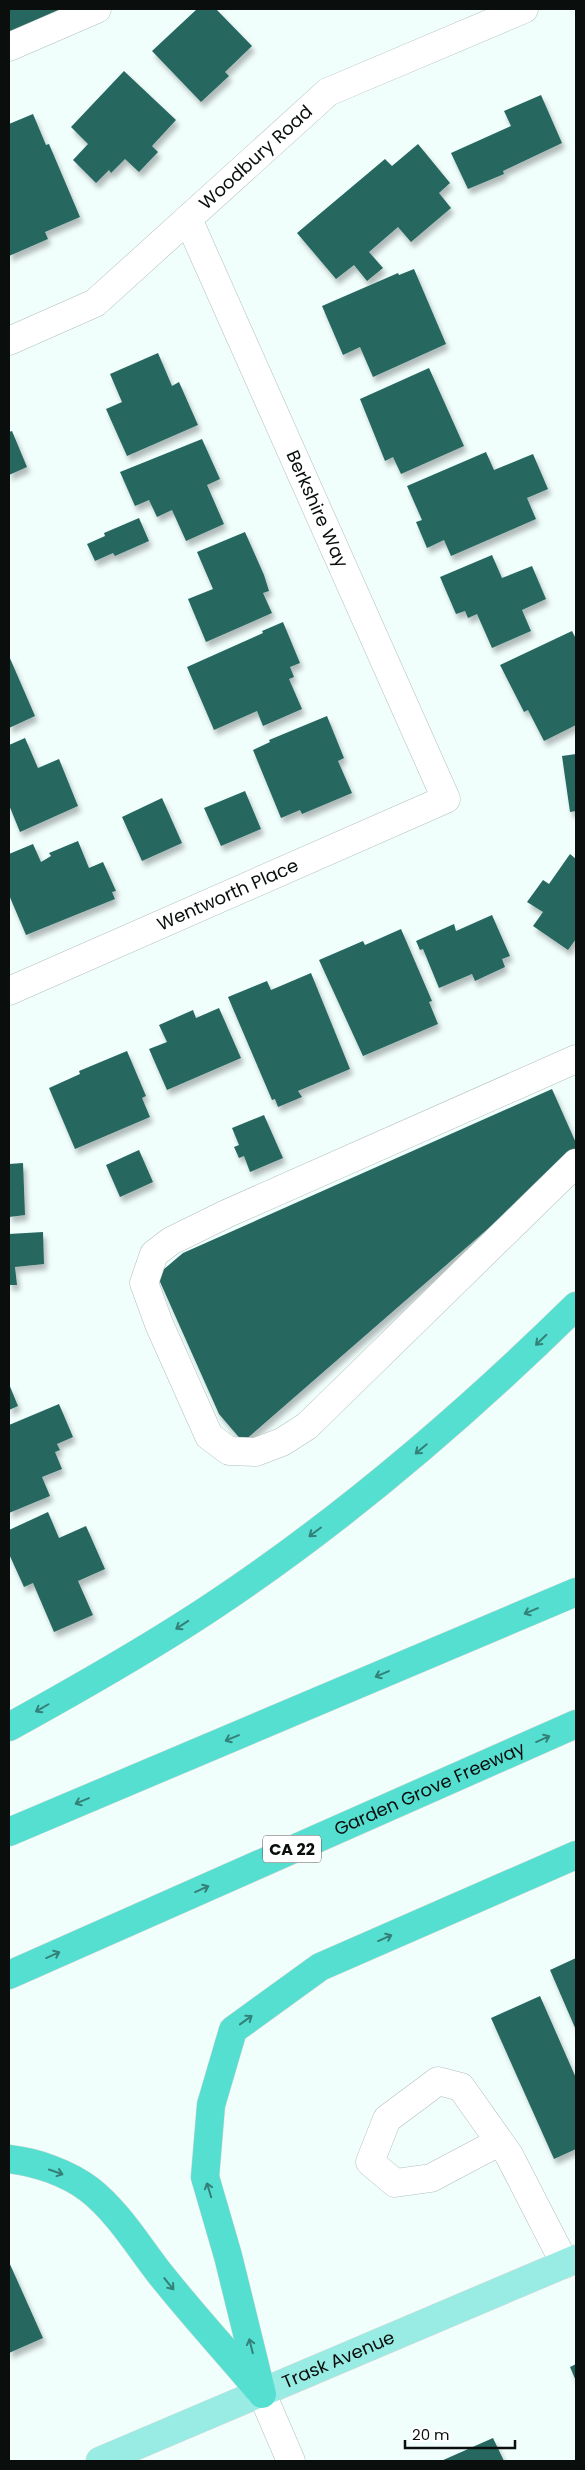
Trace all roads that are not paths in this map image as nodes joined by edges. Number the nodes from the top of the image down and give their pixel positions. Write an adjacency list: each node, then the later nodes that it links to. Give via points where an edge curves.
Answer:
1 (96, 9): 3 (street)
2 (524, 9): 4 (street, Woodbury Road, via 328,92)
3 (9, 47)
4 (188, 219): 5 (street, Woodbury Road, via 95,303); 6 (street, Berkshire Way)
5 (9, 341)
6 (446, 799): 7 (street, Wentworth Place)
7 (9, 992)
8 (576, 1060): 9 (street, via 226,1214 171,1241 154,1254 144,1283 158,1324 208,1436 229,1451 256,1452 282,1442 307,1426)
9 (576, 1163)
10 (576, 1306): 13 (highway, one-way to 13, via 451,1423 315,1532 169,1634)
11 (576, 1592): 14 (highway, one-way to 14)
12 (576, 1724): 16 (highway, Garden Grove Freeway / CA 22, one-way to 12)
13 (9, 1727)
14 (9, 1832)
15 (576, 1855): 20 (highway, one-way to 15, via 205,2177 211,2105 233,2030 320,1967)
16 (9, 1975)
17 (499, 2142): 17 (street, via 461,2087 438,2081 387,2120 370,2162 395,2183 430,2178); 19 (street)
18 (9, 2159): 20 (highway, one-way to 20, via 24,2160 69,2176 105,2204)
19 (571, 2261): 20 (main road, Trask Avenue)
20 (262, 2394): 21 (main road, Trask Avenue); 22 (street)
21 (100, 2461)
22 (292, 2461)

